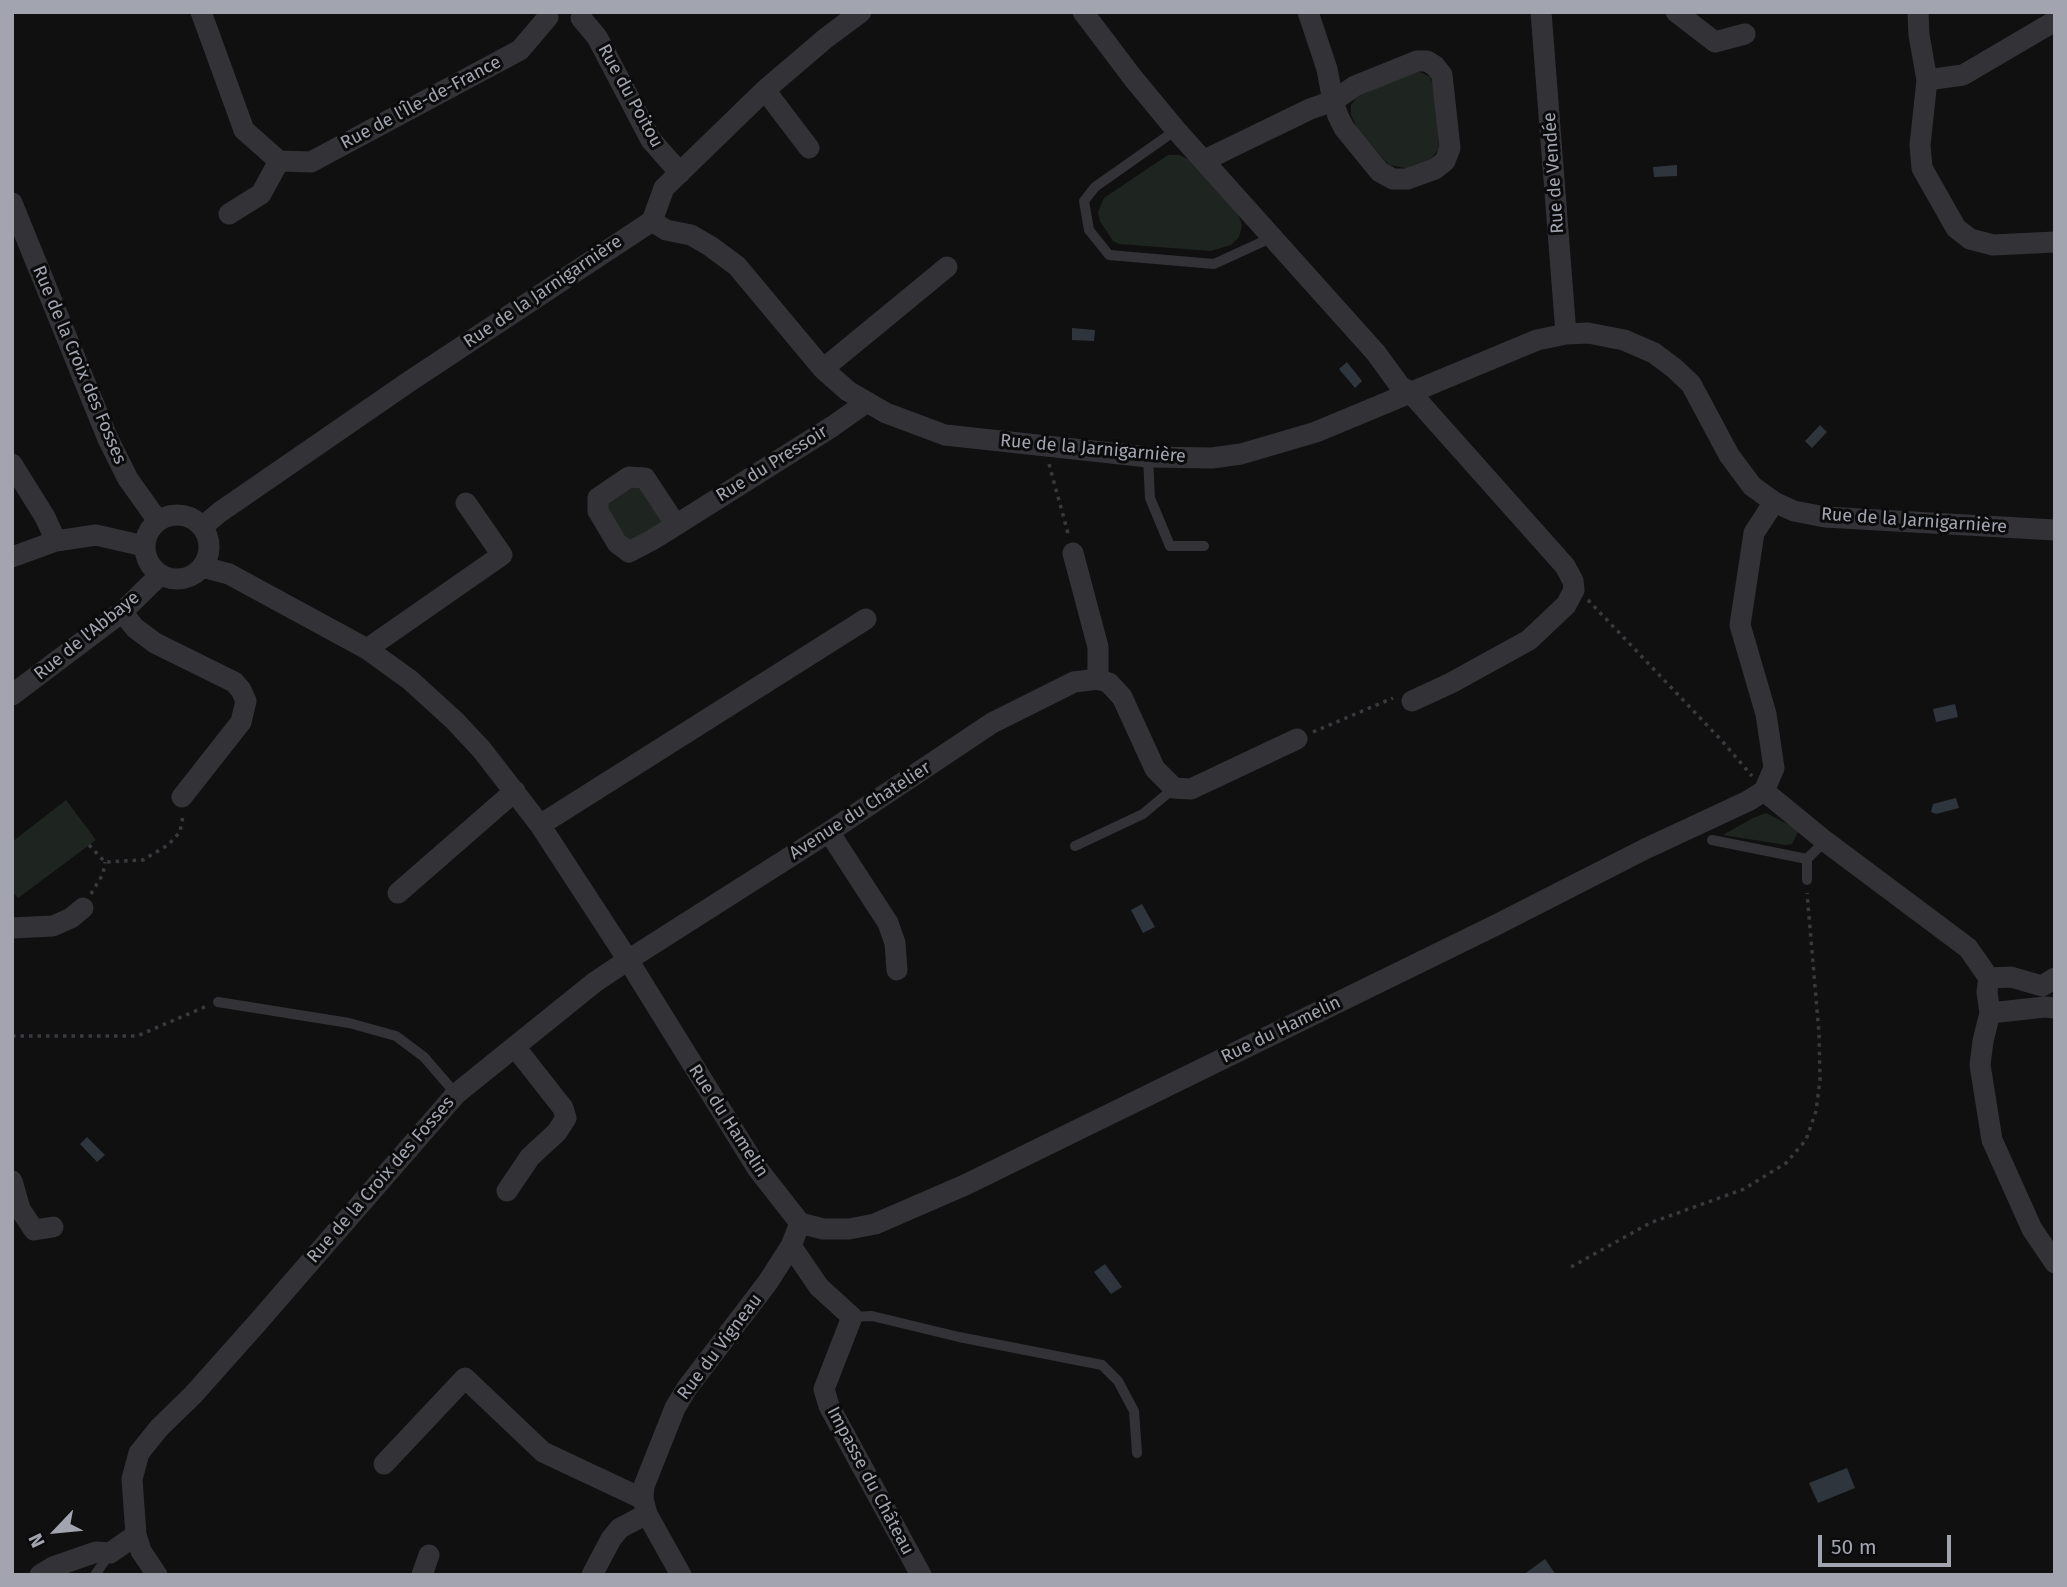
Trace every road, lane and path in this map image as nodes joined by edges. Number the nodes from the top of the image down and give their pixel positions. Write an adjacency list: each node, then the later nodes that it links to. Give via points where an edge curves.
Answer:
1 (201, 12): 17 (street, via 244,130)
2 (861, 12): 13 (street)
3 (1083, 12): 15 (street)
4 (1308, 12): 14 (street)
5 (1541, 12): 26 (street, Rue de Vendée)
6 (1676, 12): 11 (street, via 1715,42)
7 (1918, 12): 12 (street)
8 (546, 15): 9 (street, via 568,24); 17 (street, Rue de l'Île-de-France, via 520,50 311,162)
9 (583, 15): 19 (street, Rue du Poitou, via 651,140)
10 (2055, 21): 12 (street, via 1963,75)
11 (1745, 34)
12 (1927, 80): 24 (street, via 1922,168 1956,228 1970,239 1993,244)
13 (765, 90): 16 (street); 19 (street)
14 (1333, 101): 14 (street, via 1355,86 1427,61 1442,75 1450,148 1445,161 1407,179 1393,179 1380,172 1345,128); 18 (street)
15 (1176, 130): 18 (street); 23 (lane, via 1096,187 1084,201 1089,230 1110,255 1214,264)
16 (809, 148)
17 (279, 160): 21 (street, via 261,194)
18 (1205, 160): 23 (street)
19 (680, 173): 22 (street, via 664,188)
20 (12, 202): 35 (street, Rue de la Croix des Fosses, via 108,439 128,479)
21 (229, 214)
22 (652, 221): 27 (street, Rue de la Jarnigarnière, via 666,230 691,235 737,266); 37 (street, Rue de la Jarnigarnière, via 410,381)
23 (1273, 237): 28 (street, via 1400,386)
24 (2055, 242)
25 (947, 267): 27 (street)
26 (1566, 334): 28 (street, Rue de la Jarnigarnière, via 1537,340); 33 (street, Rue de la Jarnigarnière, via 1624,340 1674,368 1690,384 1739,470)
27 (823, 369): 29 (street, Rue de la Jarnigarnière)
28 (1410, 392): 31 (street, Rue de la Jarnigarnière, via 1316,432 1241,454); 46 (street, via 1565,566)
29 (867, 402): 30 (street, Rue de la Jarnigarnière, via 945,435); 36 (street, Rue du Pressoir)
30 (1045, 447): 31 (street, Rue de la Jarnigarnière); 42 (path)
31 (1148, 457): 41 (lane, via 1150,498 1170,545)
32 (12, 464): 39 (street)
33 (1774, 502): 38 (street, Rue de la Jarnigarnière, via 1825,517); 56 (street, via 1754,533 1740,625 1766,714 1774,768)
34 (466, 503): 49 (street, via 502,555)
35 (158, 521): 37 (street, via 186,516); 40 (street)
36 (676, 525)
37 (202, 527): 44 (street, via 209,547)
38 (2055, 530)
39 (56, 541): 40 (street, via 96,535); 43 (street)
40 (145, 546): 45 (street, via 150,566)
41 (1204, 546)
42 (1073, 553): 50 (street, via 1098,647)
43 (12, 557)
44 (203, 567): 45 (street, via 178,580); 49 (street, via 229,574)
45 (160, 575): 47 (street, Rue de l'Abbaye)
46 (1574, 590): 52 (street, via 1566,605 1529,640); 56 (path, via 1624,637)
47 (122, 612): 51 (street, Rue de l'Abbaye); 57 (street, via 155,643 234,681 246,701 242,722)
48 (866, 619): 58 (street)
49 (367, 649): 55 (street, via 455,721)
50 (1098, 679): 54 (street, via 1122,697 1155,769); 59 (street, Avenue du Chatelier, via 1074,682 992,723)
51 (12, 695)
52 (1412, 701): 53 (path, via 1393,698)
53 (1297, 739): 54 (street, via 1191,789)
54 (1174, 788): 63 (lane, via 1143,814)
55 (515, 791): 58 (street); 67 (street)
56 (1764, 791): 61 (street); 82 (street, Rue du Hamelin, via 911,1209 849,1229)
57 (182, 797): 65 (path, via 183,823 168,845 143,860)
58 (540, 825): 70 (street)
59 (829, 832): 70 (street, Avenue du Chatelier); 71 (street, via 888,923)
60 (1712, 840): 64 (lane)
61 (1825, 841): 64 (lane); 72 (street, via 1968,948)
62 (89, 845): 65 (path)
63 (1075, 846)
64 (1807, 859): 66 (lane)
65 (105, 862): 68 (path)
66 (1807, 880): 86 (path, via 1820,1080 1806,1140 1787,1163 1744,1189 1650,1223)
67 (398, 893)
68 (83, 908): 69 (street, via 53,926)
69 (12, 928)
70 (628, 960): 78 (street, Rue de la Croix des Fosses); 82 (street, Rue du Hamelin, via 757,1168)
71 (897, 970)
72 (1989, 978): 73 (street); 76 (street)
73 (2049, 982)
74 (218, 1002): 77 (path, via 137,1036); 79 (lane, via 396,1035 424,1057)
75 (2055, 1008): 76 (street)
76 (1990, 1013): 85 (street, via 1980,1065 1992,1140 2032,1229)
77 (12, 1036)
78 (515, 1047): 79 (street, Rue de la Croix des Fosses); 81 (street, via 566,1118)
79 (456, 1094): 91 (street, Rue de la Croix des Fosses, via 139,1453 132,1479)
80 (12, 1181): 83 (street, via 20,1209 34,1230)
81 (507, 1191)
82 (800, 1223): 84 (street, Rue du Vigneau)
83 (53, 1227)
84 (791, 1246): 87 (street, via 819,1287); 90 (street, Rue du Vigneau, via 675,1408 649,1470)
85 (2055, 1263)
86 (1571, 1267)
87 (852, 1317): 88 (lane, via 872,1316 1102,1365 1118,1381 1134,1411); 100 (street, Impasse du Château, via 824,1389 828,1406)
88 (1137, 1453)
89 (384, 1464): 90 (street, via 465,1378 543,1452)
90 (645, 1507): 98 (street, via 611,1539); 99 (street)
91 (136, 1535): 92 (street); 96 (street, Rue de la Croix des Fosses)
92 (110, 1553): 94 (street, via 96,1552); 95 (lane)
93 (429, 1555): 97 (street)
94 (40, 1575)
95 (95, 1575)
96 (157, 1575)
97 (422, 1575)
98 (592, 1575)
99 (681, 1575)
100 (921, 1575)

